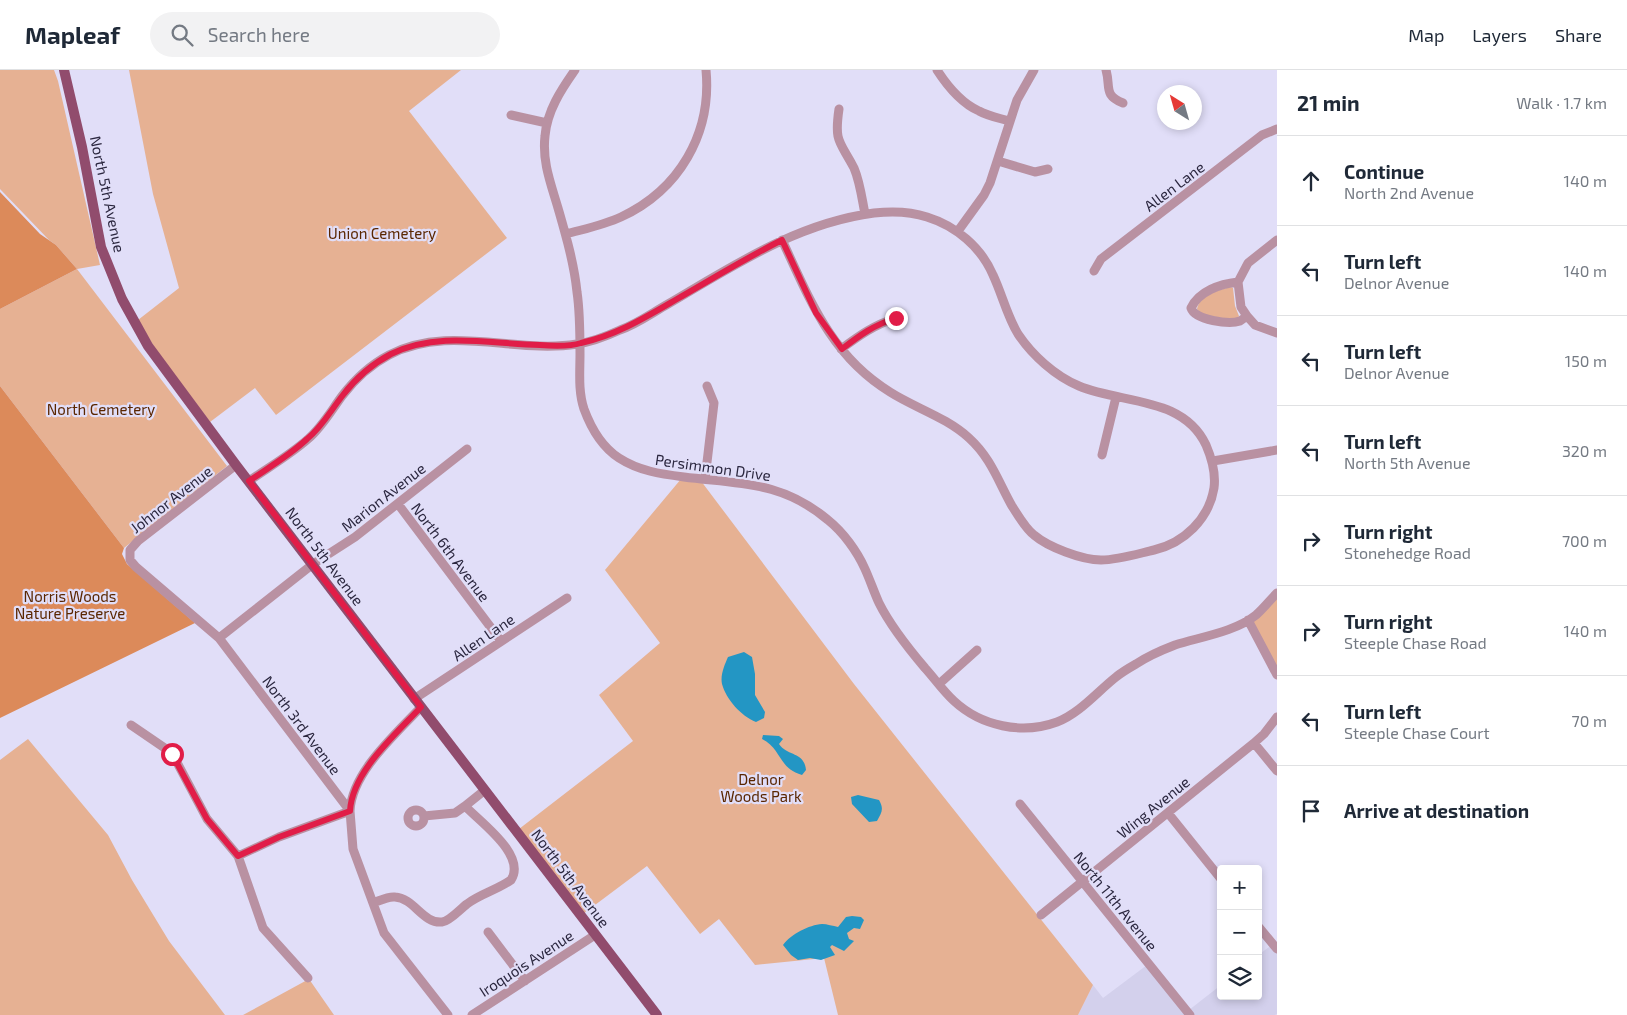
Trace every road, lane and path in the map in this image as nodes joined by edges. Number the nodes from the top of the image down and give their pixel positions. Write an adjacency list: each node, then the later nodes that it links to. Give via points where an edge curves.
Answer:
1 (64, 70): 33 (main road, North 5th Avenue, via 101,247 122,299 158,362)
2 (576, 70): 11 (street, Persimmon Drive, via 557,98)
3 (706, 70): 17 (street, via 705,115 692,150 678,173 663,190 634,211)
4 (937, 70): 10 (street, via 960,100 980,112)
5 (1034, 70): 10 (street)
6 (1106, 70): 7 (street, via 1109,92 1113,99)
7 (1123, 103)
8 (839, 109): 15 (street, via 837,137 854,169)
9 (511, 115): 11 (street)
10 (1009, 121): 13 (street)
11 (547, 123): 17 (street, Persimmon Drive, via 546,169)
12 (1277, 130): 20 (street, Allen Lane, via 1262,135 1130,236 1101,259)
13 (998, 161): 14 (street, via 1035,172); 16 (street, via 984,195)
14 (1048, 169)
15 (865, 214): 16 (street, via 911,213); 18 (street, via 826,223)
16 (958, 231): 28 (street, via 988,265 1012,323 1034,353 1072,383)
17 (566, 234): 25 (street, Persimmon Drive, via 577,291)
18 (782, 240): 25 (street, via 626,328); 26 (street, via 816,313)
19 (1277, 240): 21 (street, via 1248,264)
20 (1094, 271)
21 (1238, 282): 22 (street, via 1241,307); 22 (street, via 1216,286 1204,294 1193,304 1192,313 1229,322)
22 (1247, 316): 24 (street, via 1255,325)
23 (896, 318): 26 (street, via 863,332)
24 (1277, 333)
25 (580, 344): 34 (street, Persimmon Drive, via 584,407 596,434 607,447 618,457 647,471); 35 (street, via 531,345 460,340 405,348 370,367 356,379 308,439)
26 (842, 349): 32 (street, via 880,386 972,440 992,466 1013,507 1034,535 1071,555 1113,559 1167,546 1180,539 1191,531 1206,511 1214,487)
27 (707, 386): 34 (street, via 714,403)
28 (1116, 397): 31 (street); 32 (street, via 1163,407 1183,418 1201,435)
29 (467, 449): 36 (street, Marion Avenue)
30 (1277, 450): 32 (street)
31 (1102, 455)
32 (1213, 461)
33 (236, 465): 35 (main road, North 5th Avenue); 41 (street, Johnor Avenue, via 132,546 129,555 136,567)
34 (705, 479): 45 (street, Persimmon Drive, via 774,489 813,508 831,522 864,566 895,630)
35 (249, 481): 37 (main road, North 5th Avenue)
36 (398, 504): 37 (street, Marion Avenue); 42 (street, North 6th Avenue)
37 (313, 564): 41 (street, Marion Avenue); 46 (main road, North 5th Avenue)
38 (1277, 593): 40 (street, Persimmon Drive)
39 (566, 598): 42 (street, Allen Lane)
40 (1248, 620): 44 (street); 45 (street, Persimmon Drive, via 1138,662 1078,709 1059,721 1040,726 1022,728 985,721 953,700)
41 (219, 638): 54 (street, North 3rd Avenue)
42 (502, 641): 46 (street, Allen Lane)
43 (977, 650): 45 (street)
44 (1277, 675)
45 (939, 684)
46 (418, 703): 51 (main road, North 5th Avenue); 54 (street, Allen Lane, via 372,759 350,799)
47 (1277, 716): 49 (street, Wing Avenue)
48 (131, 725): 57 (street, via 172,754 207,819)
49 (1254, 743): 50 (street); 55 (street, Wing Avenue)
50 (1277, 771)
51 (484, 790): 53 (street); 64 (main road, North 5th Avenue)
52 (1020, 804): 59 (street, North 11th Avenue)
53 (465, 806): 56 (street, via 455,813); 60 (street, via 507,849 514,865 511,880 479,896 440,922 431,921 407,900 391,898)
54 (350, 811): 57 (street); 60 (street, via 352,846)
55 (1168, 813): 58 (street); 59 (street, Wing Avenue)
56 (424, 816)
57 (238, 856): 66 (street, via 263,928)
58 (1217, 874)
59 (1082, 881): 61 (street, Wing Avenue); 71 (street, North 11th Avenue)
60 (373, 903): 68 (street, via 384,933)
61 (1041, 915)
62 (1262, 931): 65 (street)
63 (488, 932): 67 (street)
64 (595, 935): 67 (street, Iroquois Avenue); 70 (main road, North 5th Avenue)
65 (1277, 949)
66 (308, 978)
67 (525, 981): 69 (street, Iroquois Avenue)
68 (448, 1015)
69 (472, 1015)
70 (657, 1015)
71 (1190, 1015)

